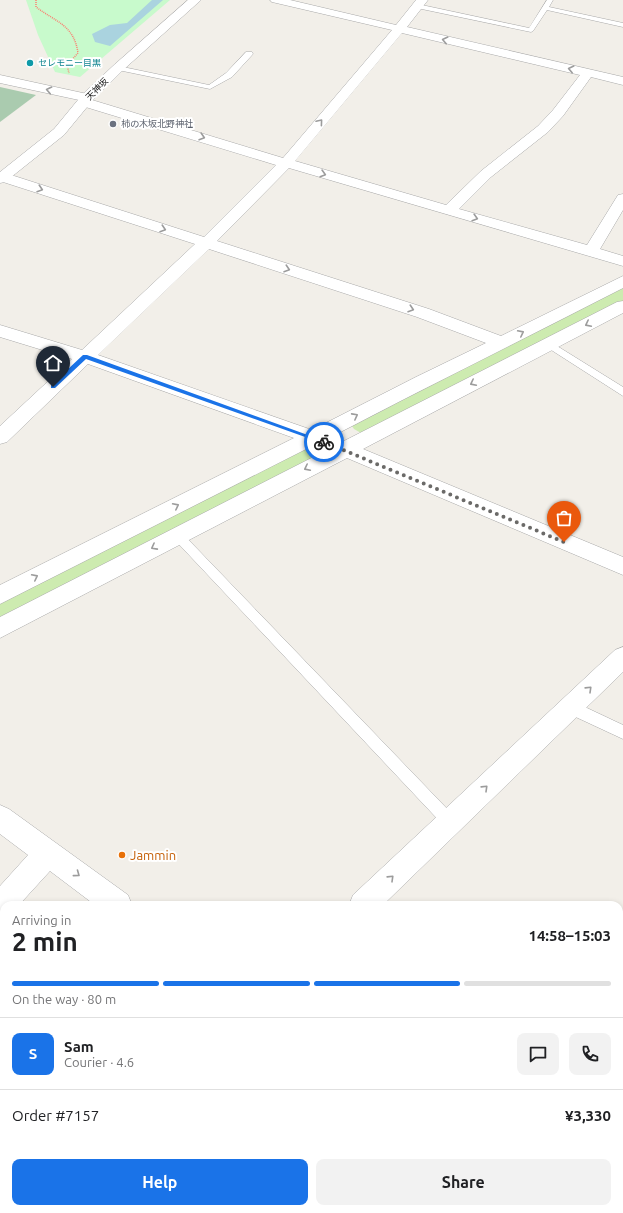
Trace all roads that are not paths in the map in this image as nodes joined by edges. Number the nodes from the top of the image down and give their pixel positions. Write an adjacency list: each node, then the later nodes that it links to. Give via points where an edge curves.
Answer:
1 (196, 0): 10 (street, 天神坂)
2 (276, 0): 4 (street)
3 (550, 0): 6 (lane)
4 (306, 3): 8 (street)
5 (419, 3): 6 (lane, via 531,30); 8 (street)
6 (545, 8): 7 (lane)
7 (623, 25)
8 (399, 29): 11 (street, one-way to 8); 15 (street, one-way to 8)
9 (249, 54): 10 (lane, via 229,75 210,87)
10 (118, 68): 14 (street, 天神坂)
11 (588, 73): 13 (street); 18 (street, via 543,129 486,174)
12 (0, 79): 14 (street, one-way to 12)
13 (623, 81)
14 (85, 100): 15 (street, one-way to 15); 16 (street, 天神坂, via 59,132)
15 (286, 163): 18 (street, one-way to 18); 19 (street)
16 (1, 178): 19 (street, one-way to 19)
17 (623, 198): 20 (street)
18 (449, 210): 20 (street, one-way to 20)
19 (206, 243): 25 (street, one-way to 25, via 423,313); 27 (street)
20 (591, 251): 21 (street)
21 (623, 260)
22 (623, 281): 25 (street, one-way to 22)
23 (623, 306): 26 (street, one-way to 26)
24 (0, 331): 27 (street)
25 (502, 343): 30 (street, one-way to 25)
26 (549, 344): 28 (lane); 31 (street, one-way to 31)
27 (85, 357): 29 (street); 30 (street)
28 (623, 392)
29 (0, 437)
30 (312, 438): 31 (street); 34 (street, one-way to 30)
31 (344, 449): 32 (street, one-way to 32); 33 (street)
32 (177, 535): 35 (street, one-way to 35); 40 (lane)
33 (623, 566)
34 (0, 594)
35 (0, 628)
36 (623, 656): 37 (street, one-way to 36)
37 (570, 707): 38 (lane); 40 (street, one-way to 37)
38 (623, 732)
39 (0, 818): 41 (street)
40 (450, 822): 44 (street, one-way to 40)
41 (48, 853): 42 (street); 43 (street, one-way to 43)
42 (5, 901)
43 (113, 901)
44 (367, 901)

